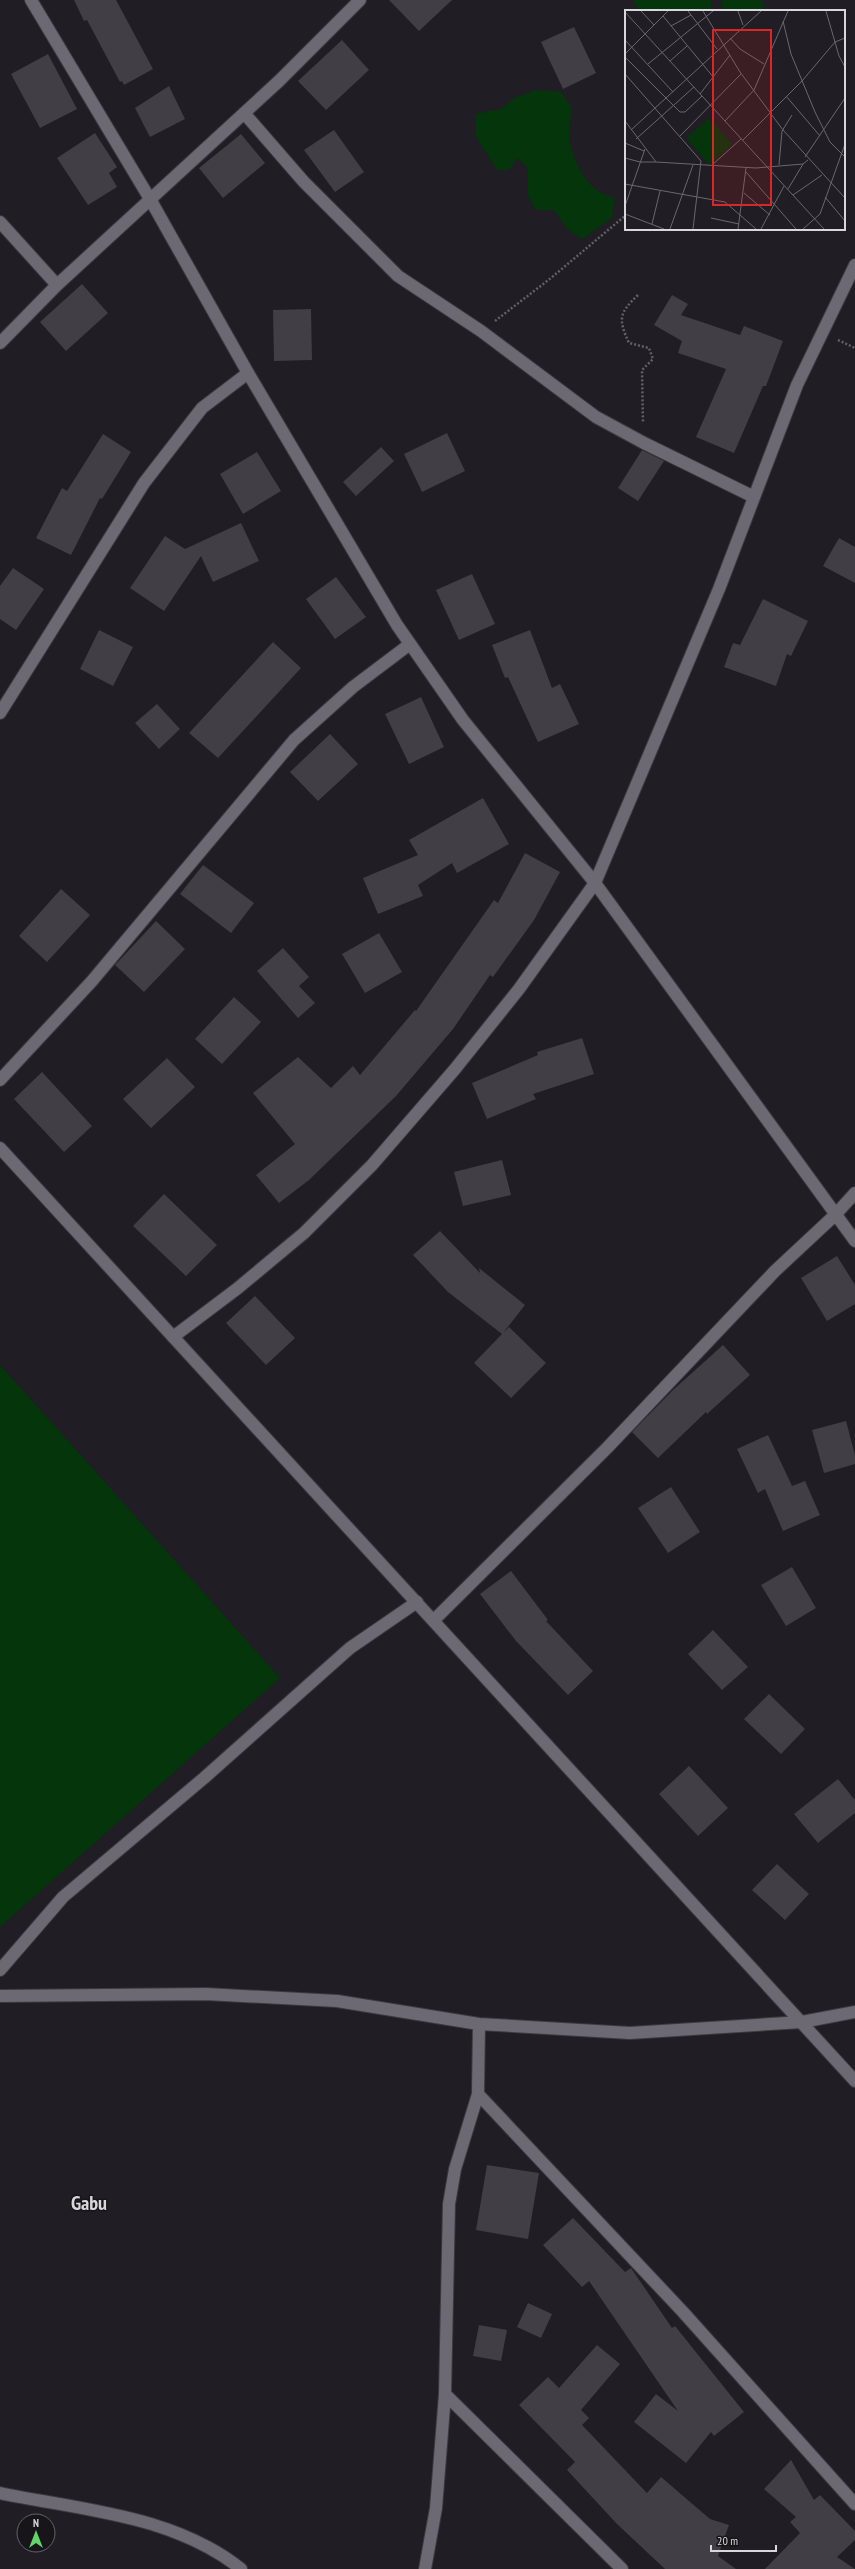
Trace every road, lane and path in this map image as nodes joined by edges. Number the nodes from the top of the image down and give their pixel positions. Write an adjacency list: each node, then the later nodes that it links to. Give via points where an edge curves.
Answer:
1 (30, 0): 4 (street)
2 (360, 0): 3 (street)
3 (244, 113): 4 (street); 10 (street, via 304,182 398,276)
4 (150, 199): 8 (street); 12 (street)
5 (625, 216): 10 (path, via 552,278)
6 (0, 222): 8 (street)
7 (855, 265): 14 (street, via 797,385)
8 (57, 285): 11 (street)
9 (638, 295): 13 (path, via 624,309 621,326 629,343 649,348 653,359 642,370 640,390)
10 (481, 331): 13 (street, via 596,416)
11 (0, 343)
12 (248, 373): 15 (street); 16 (street, via 202,408 144,484)
13 (644, 443): 14 (street)
14 (754, 497): 18 (street, via 719,589)
15 (410, 644): 18 (street, via 463,720); 19 (street, via 353,687 294,740 92,981)
16 (4, 699): 17 (street)
17 (0, 713)
18 (595, 883): 22 (street); 24 (street, via 514,995 455,1069 372,1165 304,1233 238,1288)
19 (0, 1080)
20 (0, 1148): 24 (street)
21 (855, 1193): 22 (street)
22 (836, 1215): 23 (street); 26 (street, via 775,1270 607,1448)
23 (855, 1241)
24 (173, 1337): 25 (street)
25 (417, 1602): 26 (street); 27 (street, via 350,1648 204,1778 63,1897)
26 (434, 1620): 30 (street)
27 (0, 1970)
28 (0, 1996): 31 (street, via 206,1994 306,1999 360,2004)
29 (855, 2012): 30 (street)
30 (802, 2022): 31 (street, via 630,2033); 32 (street)
31 (479, 2024): 33 (street)
32 (855, 2081)
33 (478, 2094): 34 (street, via 455,2169 449,2204); 36 (street, via 683,2312)
34 (445, 2394): 38 (street, via 436,2508); 39 (street)
35 (0, 2493): 37 (street, via 124,2517 174,2530)
36 (855, 2504)
37 (242, 2569)
38 (425, 2569)
39 (622, 2569)

